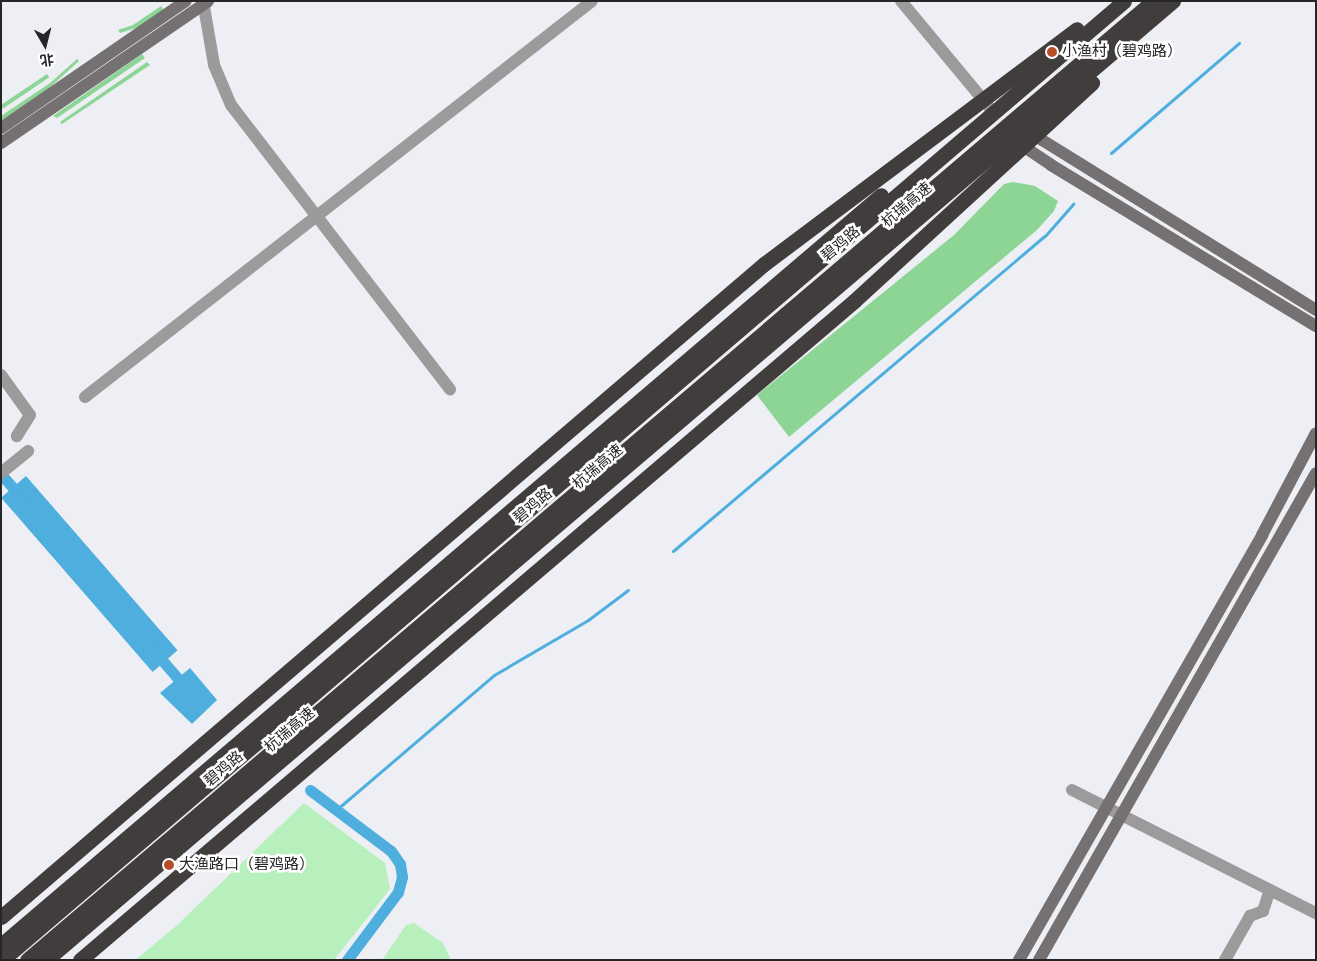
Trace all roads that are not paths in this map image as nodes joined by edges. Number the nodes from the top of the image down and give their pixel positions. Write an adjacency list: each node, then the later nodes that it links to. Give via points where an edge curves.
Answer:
1 (186, 1): 13 (street)
2 (592, 1): 15 (street)
3 (901, 1): 11 (street)
4 (1109, 1): 10 (highway, 杭瑞高速)
5 (1124, 1): 11 (highway, 碧鸡路)
6 (1153, 1): 12 (highway, 碧鸡路)
7 (1173, 1): 35 (highway, 杭瑞高速)
8 (1181, 1): 36 (highway, via 854,300)
9 (204, 2): 14 (street); 15 (street, via 214,65 231,105)
10 (1077, 28): 31 (highway, via 764,264); 32 (highway, 杭瑞高速)
11 (993, 113): 33 (highway, 碧鸡路)
12 (1014, 119): 16 (street, via 1042,140); 17 (street, via 1029,150); 34 (highway, 碧鸡路)
13 (1, 128)
14 (1, 143)
15 (318, 218): 19 (street); 20 (street)
16 (1316, 310)
17 (1316, 326)
18 (1, 375): 22 (street, via 30,415)
19 (450, 389)
20 (85, 397)
21 (1316, 433): 27 (street, via 1262,534)
22 (17, 436)
23 (28, 451): 25 (street)
24 (1316, 472): 28 (street)
25 (1, 473)
26 (1072, 790): 27 (street)
27 (1105, 807): 28 (street); 37 (street)
28 (1120, 814): 29 (street); 38 (street)
29 (1270, 890): 30 (street); 39 (street, via 1263,911 1250,916)
30 (1316, 913)
31 (1, 918)
32 (1, 945)
33 (2, 960)
34 (26, 960)
35 (46, 960)
36 (80, 960)
37 (1019, 960)
38 (1039, 960)
39 (1225, 960)

